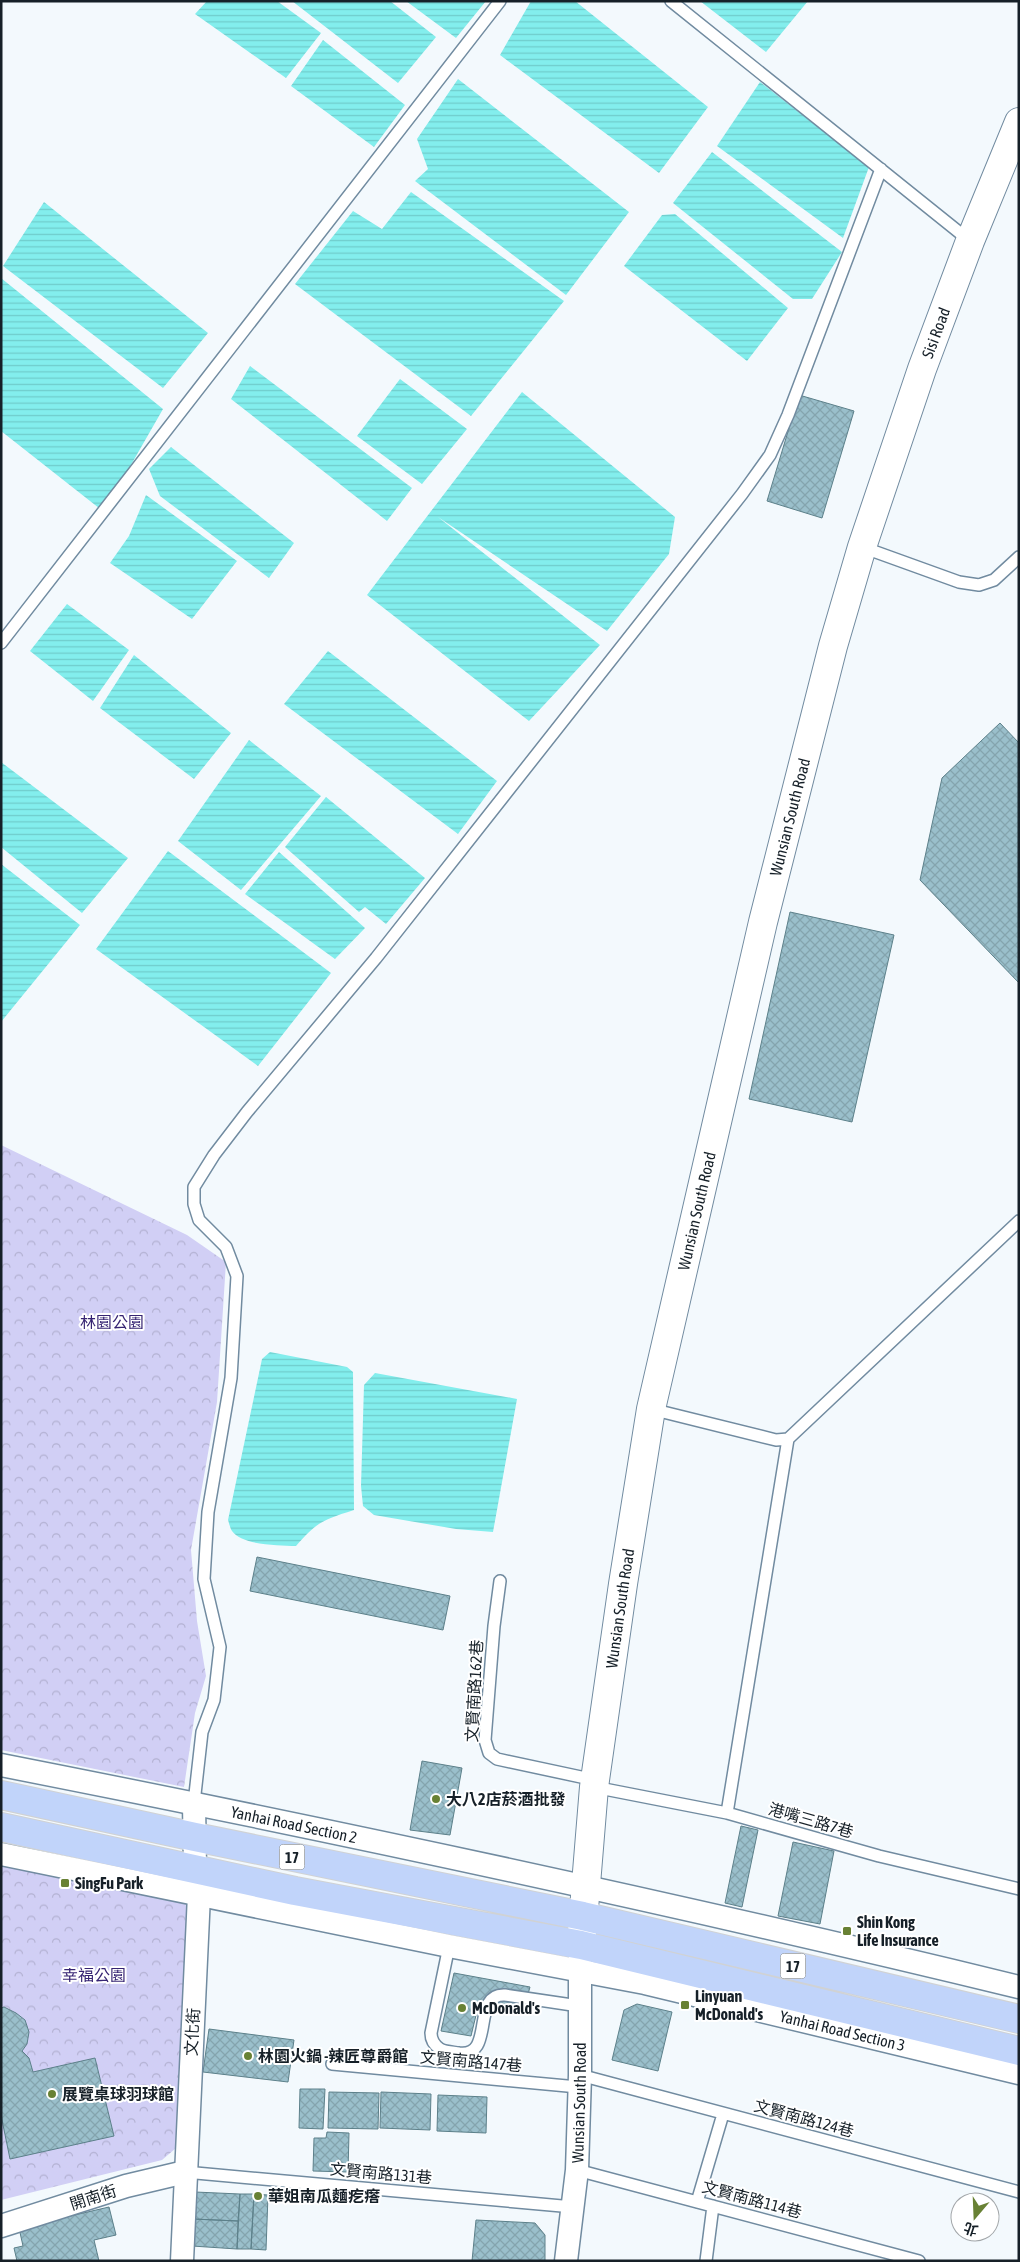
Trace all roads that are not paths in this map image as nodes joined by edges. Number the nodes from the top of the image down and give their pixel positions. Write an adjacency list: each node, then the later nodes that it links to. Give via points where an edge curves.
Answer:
1 (500, 1): 8 (lane)
2 (670, 1): 4 (lane)
3 (1019, 122): 5 (street, Sisi Road)
4 (881, 169): 5 (lane); 16 (lane, via 829,312 770,455 388,942 247,1112 194,1187 194,1204 199,1220 226,1247 237,1276 232,1378 208,1512 204,1579 220,1647 214,1700 202,1732)
5 (970, 241): 6 (street, Sisi Road)
6 (862, 547): 7 (lane, via 959,582 979,585 994,580); 10 (street, Wunsian South Road, via 833,646 763,922)
7 (1019, 557)
8 (1, 643)
9 (1019, 1221): 11 (lane)
10 (651, 1409): 11 (lane, via 776,1440); 14 (street, Wunsian South Road)
11 (788, 1439): 17 (lane)
12 (500, 1581): 14 (lane, 文賢南路162巷, via 485,1740 489,1753 497,1759)
13 (1, 1766): 16 (street, Yanhai Road Section 2)
14 (594, 1784): 17 (lane, 港嘴三路7巷); 22 (street, Wunsian South Road)
15 (1, 1795): 19 (main road, Yanhai Road Section 2 / 17)
16 (194, 1803): 19 (street, 文化街); 22 (street, Yanhai Road Section 2)
17 (727, 1813): 23 (lane, 港嘴三路7巷, via 878,1856)
18 (1, 1827): 21 (main road, 17)
19 (195, 1837): 21 (street, 文化街); 25 (main road, Yanhai Road Section 2 / 17)
20 (1, 1854): 24 (street)
21 (195, 1868): 24 (street, 文化街); 27 (main road, 17)
22 (587, 1886): 25 (street, Wunsian South Road); 28 (street)
23 (1019, 1889)
24 (199, 1895): 26 (street); 37 (street, 文化街)
25 (583, 1916): 27 (street, Wunsian South Road); 30 (main road, 17)
26 (449, 1946): 27 (street); 29 (lane, via 432,2033 434,2042 444,2051 463,2054 473,2051 479,2042 488,2002 496,1996)
27 (580, 1959): 29 (street, Wunsian South Road); 31 (main road, Yanhai Road Section 3 / 17)
28 (1015, 1986): 30 (street)
29 (579, 2006): 34 (street, Wunsian South Road)
30 (1011, 2017): 31 (street)
31 (1001, 2054): 33 (street, Yanhai Road Section 3)
32 (332, 2064): 34 (lane, 文賢南路147巷)
33 (1019, 2073)
34 (579, 2081): 35 (lane, 文賢南路124巷); 36 (street, Wunsian South Road)
35 (723, 2114): 38 (lane, 文賢南路124巷); 39 (lane)
36 (577, 2170): 39 (lane, 文賢南路114巷); 41 (street, Wunsian South Road)
37 (185, 2172): 41 (lane, 文賢南路131巷); 42 (street, 開南街, via 126,2186); 43 (street, 文化街)
38 (1019, 2192)
39 (697, 2202): 40 (lane, 文賢南路114巷)
40 (713, 2206): 45 (lane); 46 (lane, 文賢南路114巷)
41 (573, 2207): 44 (street, Wunsian South Road)
42 (1, 2226)
43 (182, 2261)
44 (566, 2261)
45 (706, 2261)
46 (919, 2261)

